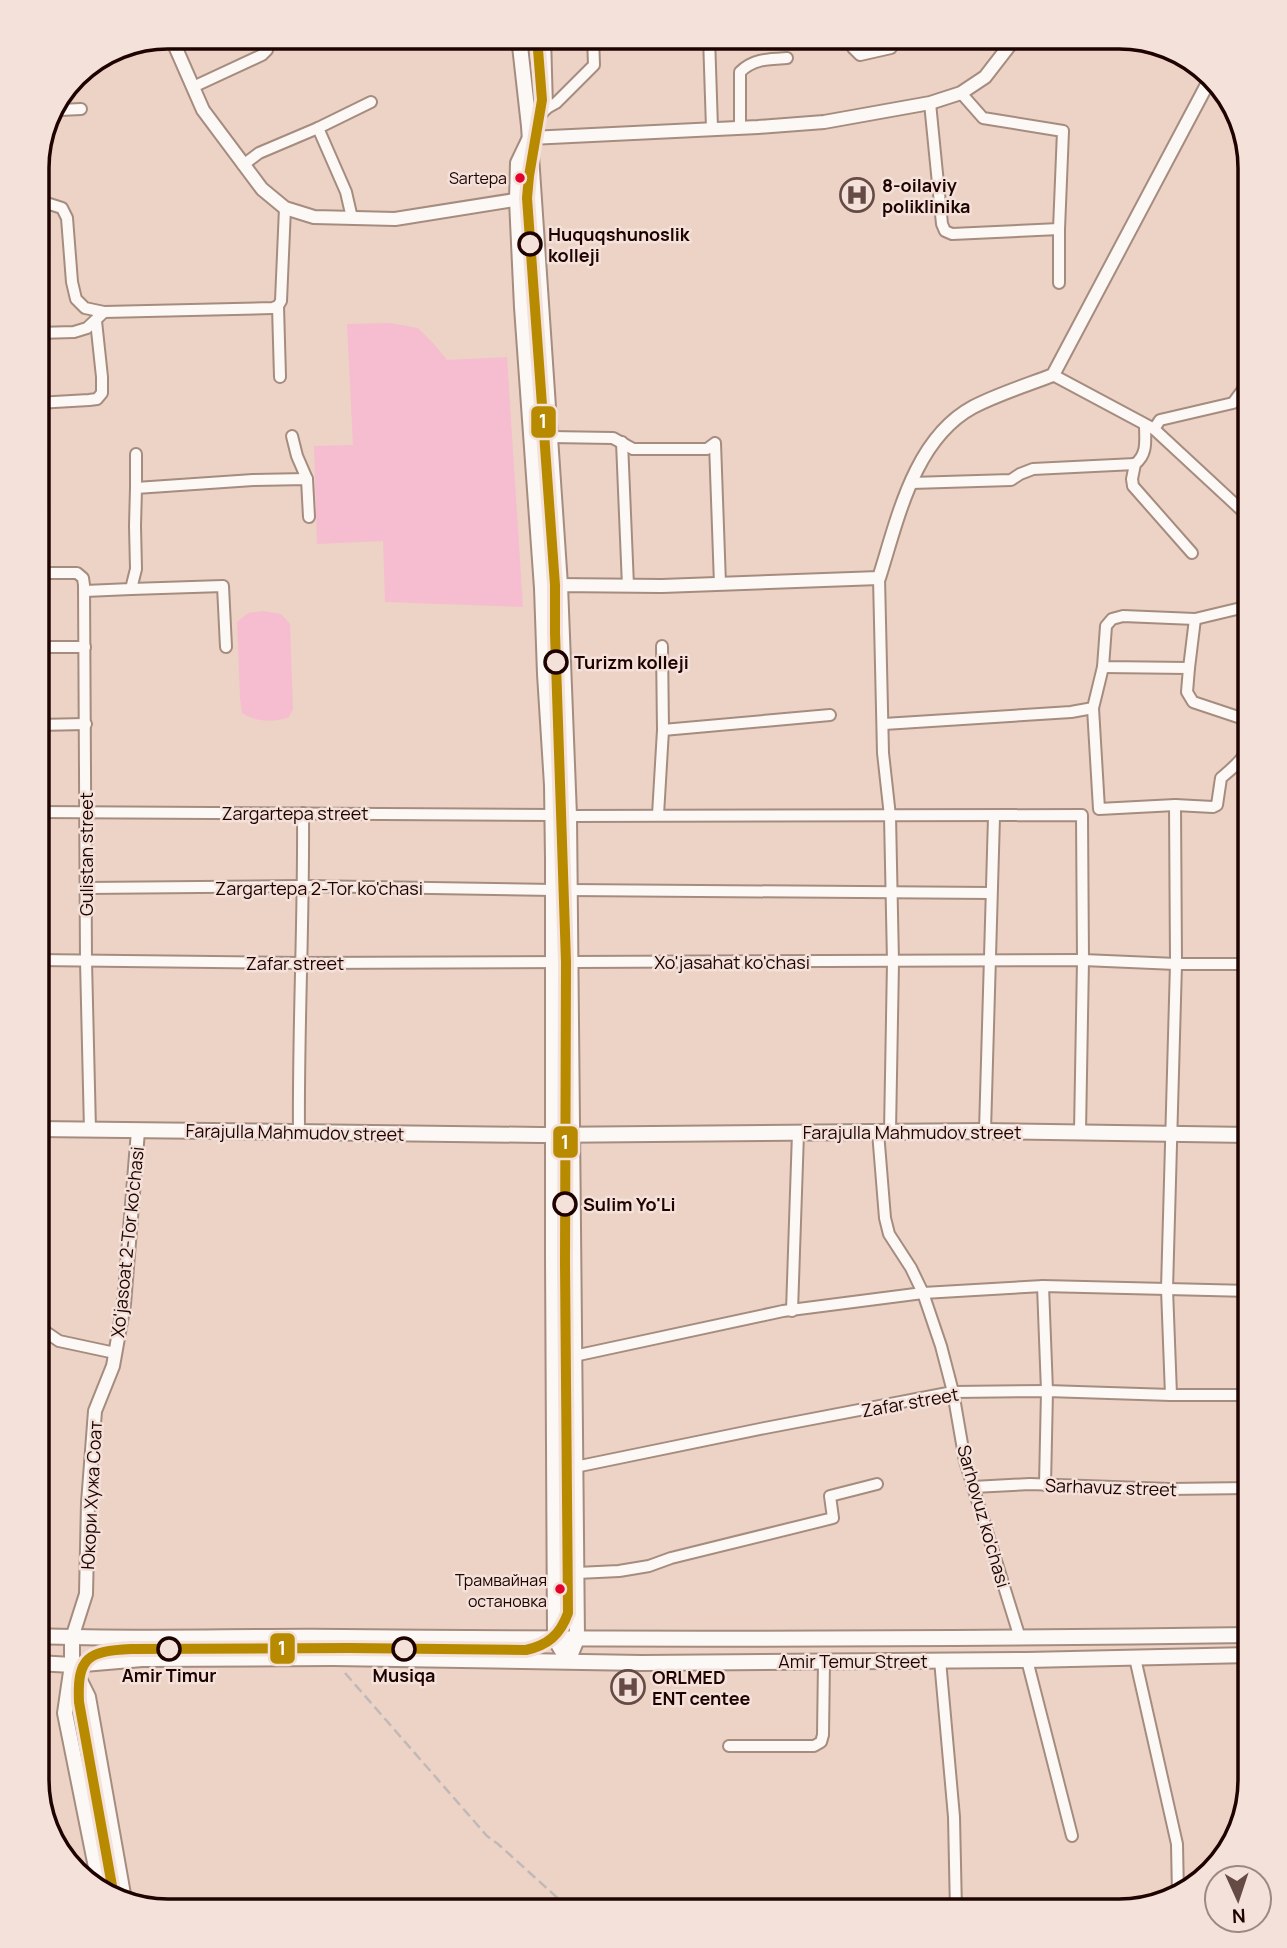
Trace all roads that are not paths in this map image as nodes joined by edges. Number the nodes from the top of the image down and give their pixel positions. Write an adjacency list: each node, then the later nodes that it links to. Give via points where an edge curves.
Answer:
1 (176, 49): 11 (street)
2 (267, 49): 11 (street)
3 (520, 49): 22 (main road)
4 (545, 49): 16 (street)
5 (593, 49): 16 (street, via 594,65)
6 (709, 49): 20 (street)
7 (854, 49): 8 (street, via 860,55)
8 (887, 49)
9 (1007, 49): 13 (street, via 985,77)
10 (787, 58): 21 (street, via 754,62 740,72)
11 (193, 87): 23 (street, via 203,110)
12 (1206, 87): 35 (street)
13 (961, 93): 15 (street); 29 (street, via 983,118 1063,131)
14 (371, 102): 19 (street)
15 (930, 103): 21 (street, via 824,122); 29 (street, via 945,231)
16 (547, 108): 22 (street)
17 (81, 109): 18 (street)
18 (65, 110)
19 (318, 128): 23 (street, via 259,153); 28 (street, via 346,192)
20 (712, 128): 21 (street); 22 (street)
21 (740, 128)
22 (529, 132): 24 (main road); 25 (main road, via 518,163)
23 (243, 165): 27 (street)
24 (534, 198): 25 (street); 41 (main road)
25 (517, 200): 28 (street, via 395,219); 56 (main road)
26 (49, 204): 32 (street, via 62,208 66,218 76,299 85,308)
27 (285, 208): 28 (street, via 314,218); 31 (street)
28 (352, 218)
29 (1059, 229): 30 (street)
30 (1059, 283)
31 (278, 306): 32 (street); 36 (street)
32 (104, 312): 33 (street)
33 (96, 321): 34 (street, via 74,332); 38 (street, via 102,393 89,400)
34 (49, 333)
35 (1054, 375): 39 (street); 46 (street, via 973,407 954,420 925,454)
36 (280, 377)
37 (1238, 396): 39 (street, via 1233,403 1160,420)
38 (49, 402)
39 (1150, 427): 44 (street, via 1145,452); 48 (street)
40 (292, 436): 45 (street)
41 (550, 437): 42 (street); 54 (main road)
42 (622, 442): 53 (street, via 633,449 707,449 715,443); 55 (street)
43 (136, 454): 47 (street)
44 (1135, 464): 46 (street, via 1033,469 1011,480); 50 (street, via 1133,486)
45 (307, 479): 47 (street); 49 (street)
46 (911, 484): 52 (street)
47 (136, 488): 57 (street, via 136,569)
48 (1238, 507)
49 (309, 517)
50 (1192, 553)
51 (49, 573): 58 (street, Gulistan street, via 77,573)
52 (879, 578): 53 (street); 71 (street)
53 (720, 584): 55 (street)
54 (560, 585): 55 (street); 56 (street); 81 (main road)
55 (628, 586)
56 (542, 588): 79 (main road)
57 (131, 589): 58 (street); 64 (street, via 223,586)
58 (85, 591): 63 (street, Gulistan street)
59 (1238, 609): 60 (street)
60 (1195, 619): 65 (street, via 1112,619 1107,626); 66 (street)
61 (662, 646): 73 (street)
62 (49, 647): 63 (street)
63 (85, 647): 70 (street, Gulistan street)
64 (226, 647)
65 (1103, 667): 66 (street); 67 (street)
66 (1189, 668): 69 (street, via 1186,692 1193,702)
67 (1093, 708): 71 (street); 75 (street, via 1099,809)
68 (830, 715): 73 (street)
69 (1238, 718)
70 (86, 724): 72 (street); 77 (street, Gulistan street)
71 (884, 724): 82 (street)
72 (49, 725)
73 (663, 730): 80 (street)
74 (1238, 763): 75 (street, via 1221,778 1217,805)
75 (1175, 805): 98 (street)
76 (49, 812): 77 (street, Zargartepa street)
77 (85, 813): 78 (street, Zargartepa street); 85 (street, Gulistan street)
78 (303, 813): 79 (street, Zargartepa street); 84 (street)
79 (552, 815): 86 (main road)
80 (658, 815): 81 (street); 82 (street)
81 (569, 816): 87 (main road)
82 (890, 816): 83 (street); 88 (street)
83 (994, 817): 89 (street); 92 (street, via 1082,816)
84 (304, 886): 85 (street, Zargartepa 2-Tor ko'chasi); 86 (street, Zargartepa 2-Tor ko'chasi); 97 (street)
85 (86, 888): 93 (street, Gulistan street)
86 (553, 890): 94 (main road)
87 (569, 890): 88 (street); 95 (main road)
88 (891, 891): 89 (street); 96 (street)
89 (992, 893): 91 (street)
90 (49, 960): 93 (street, Zafar street)
91 (990, 960): 92 (street, Xo'jasahat ko'chasi); 96 (street, Xo'jasahat ko'chasi); 103 (street)
92 (1083, 960): 98 (street, Xo'jasahat ko'chasi); 105 (street)
93 (86, 961): 97 (street, Zafar street); 101 (street, Gulistan street)
94 (553, 961): 95 (street, Zafar street); 97 (street, Zafar street); 109 (main road)
95 (571, 962): 96 (street, Xo'jasahat ko'chasi); 110 (main road)
96 (892, 962): 104 (street)
97 (301, 963): 106 (street)
98 (1176, 964): 99 (street, Xo'jasahat ko'chasi); 108 (street)
99 (1238, 964)
100 (49, 1129): 101 (main road, Farajulla Mahmudov street)
101 (90, 1130): 102 (main road, Farajulla Mahmudov street)
102 (138, 1131): 106 (main road, Farajulla Mahmudov street); 118 (street, Xo'jasoat 2-Tor ko'chasi, via 124,1304)
103 (985, 1131): 104 (main road, Farajulla Mahmudov street); 105 (main road, Farajulla Mahmudov street)
104 (884, 1132): 107 (main road, Farajulla Mahmudov street); 115 (street, Sarhovuz ko'chasi, via 885,1218 889,1234)
105 (1080, 1132): 108 (main road, Farajulla Mahmudov street)
106 (299, 1133): 109 (main road, Farajulla Mahmudov street)
107 (798, 1133): 110 (main road, Farajulla Mahmudov street); 116 (street)
108 (1172, 1133): 111 (main road, Farajulla Mahmudov street); 113 (street)
109 (553, 1135): 110 (main road, Farajulla Mahmudov street); 134 (main road)
110 (573, 1135): 119 (main road)
111 (1238, 1135)
112 (1043, 1286): 113 (street); 115 (street); 120 (street)
113 (1167, 1289): 114 (street); 122 (street)
114 (1238, 1291)
115 (923, 1293): 116 (street); 121 (street, Sarhovuz ko'chasi)
116 (792, 1311): 119 (street)
117 (49, 1334): 118 (street, via 59,1341)
118 (115, 1353): 132 (street, Юкори Хужа Соат, via 94,1411 86,1594)
119 (574, 1356): 124 (main road)
120 (1047, 1391): 121 (street, Zafar street); 122 (street, Zafar street); 126 (street)
121 (953, 1392): 124 (street, Zafar street); 127 (street, Sarhovuz ko'chasi)
122 (1171, 1395): 123 (street, Zafar street)
123 (1238, 1395)
124 (575, 1467): 129 (main road)
125 (877, 1484): 129 (street, via 830,1496 834,1518 649,1566)
126 (1045, 1485): 127 (street, Sarhavuz street); 128 (street, Sarhavuz street)
127 (973, 1487): 133 (street, Sarhovuz ko'chasi)
128 (1238, 1488)
129 (577, 1573): 135 (main road)
130 (1238, 1635): 133 (main road, Amir Temur Street)
131 (49, 1637): 132 (main road, Amir Temur Street)
132 (72, 1638): 134 (main road, Amir Temur Street); 143 (main road)
133 (1020, 1638): 135 (main road, Amir Temur Street)
134 (555, 1639): 135 (main road, Amir Temur Street); 140 (main road)
135 (577, 1639): 140 (main road)
136 (1238, 1656): 137 (main road, Amir Temur Street)
137 (1135, 1658): 139 (main road, Amir Temur Street); 147 (street, via 1177,1844)
138 (940, 1660): 139 (main road, Amir Temur Street); 141 (main road, Amir Temur Street); 149 (street, via 954,1817)
139 (1027, 1660): 145 (street)
140 (568, 1661): 141 (main road, Amir Temur Street); 143 (main road, Amir Temur Street, via 142,1658)
141 (824, 1661): 144 (street, via 821,1742 814,1746)
142 (49, 1664): 143 (main road, Amir Temur Street)
143 (72, 1665): 146 (main road, via 65,1713); 148 (main road, via 88,1696)
144 (729, 1746)
145 (1072, 1836)
146 (98, 1875)
147 (1178, 1884)
148 (122, 1889)
149 (956, 1899)

